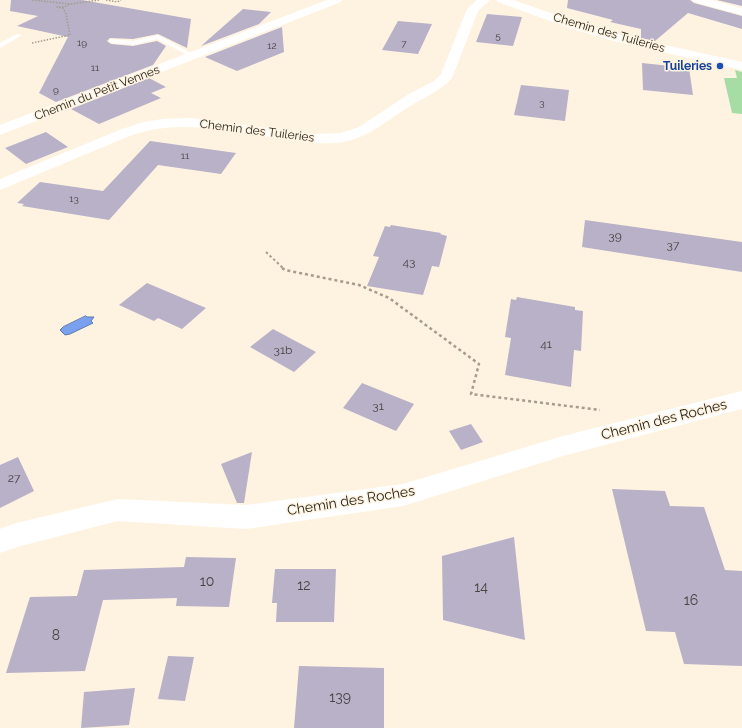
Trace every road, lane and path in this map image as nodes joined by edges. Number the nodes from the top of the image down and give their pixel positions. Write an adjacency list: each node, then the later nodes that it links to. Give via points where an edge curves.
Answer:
1 (32, 0): 9 (path)
2 (99, 0): 9 (path)
3 (106, 0): 4 (path)
4 (121, 0)
5 (337, 0): 15 (street, Chemin du Petit Vennes)
6 (484, 0): 18 (street, Chemin des Tuileries, via 473,10 447,75 439,84 364,130 343,137 315,139 190,122 163,123 127,132)
7 (502, 0): 16 (street, Chemin des Tuileries, via 622,39)
8 (698, 0): 10 (street)
9 (70, 4): 13 (path, via 57,7 63,8 66,14 70,35)
10 (742, 12)
11 (19, 35): 14 (lane)
12 (111, 41): 15 (lane, via 132,43 158,37)
13 (31, 44)
14 (0, 46)
15 (193, 56): 17 (street, Chemin du Petit Vennes)
16 (742, 66)
17 (0, 130)
18 (0, 185)
19 (266, 252): 21 (path, via 285,270 359,285 389,298 479,364 471,394)
20 (742, 400): 22 (street, Chemin des Roches, via 563,446 403,495 246,517 118,510)
21 (602, 411)
22 (0, 541)

